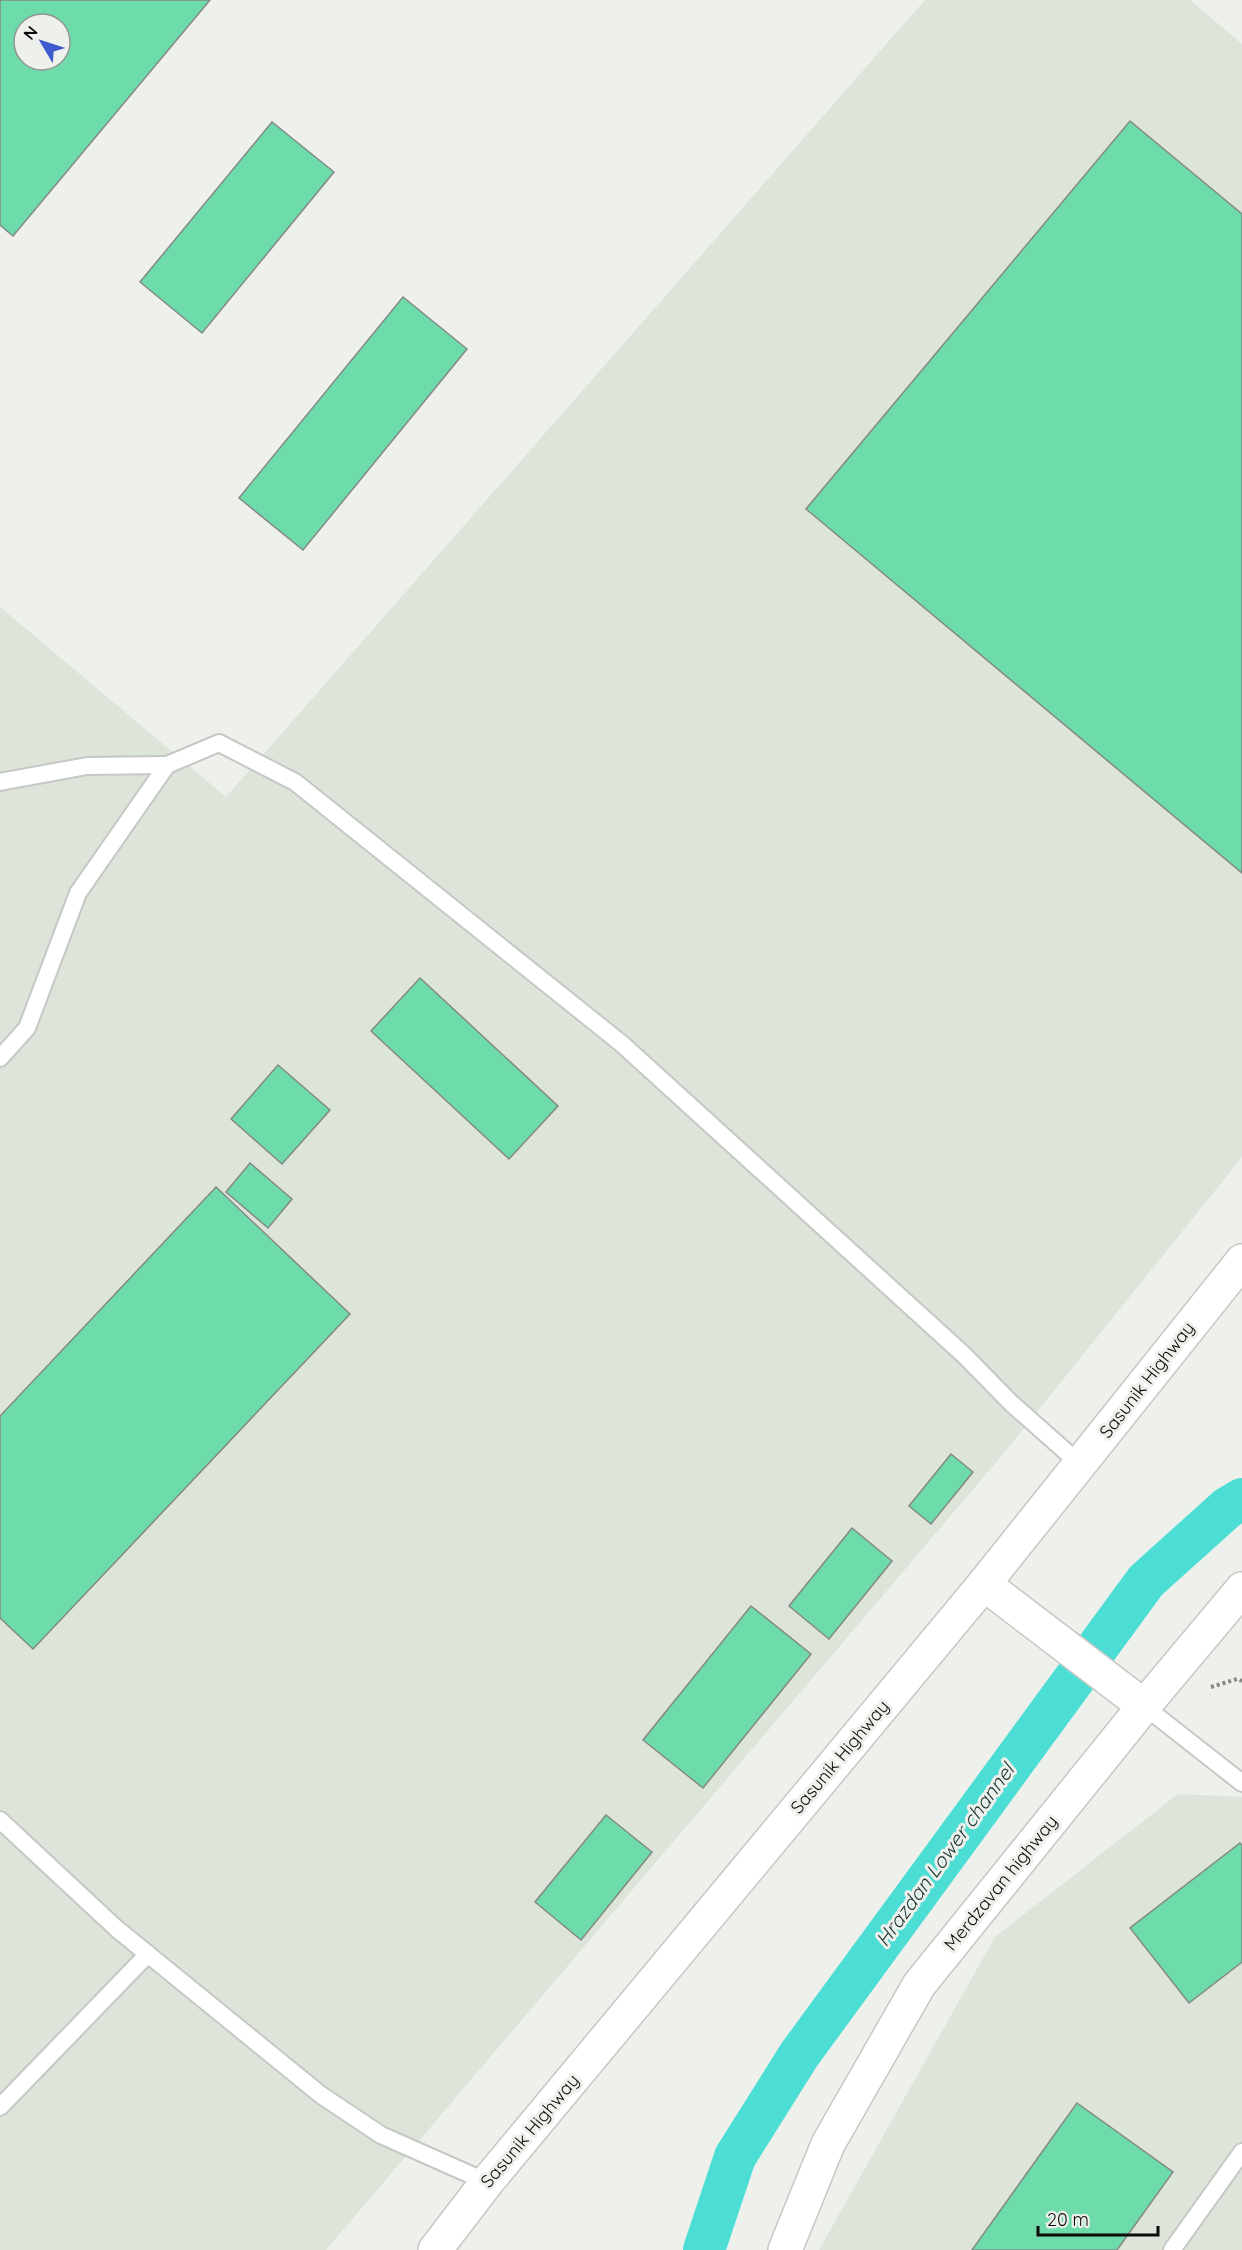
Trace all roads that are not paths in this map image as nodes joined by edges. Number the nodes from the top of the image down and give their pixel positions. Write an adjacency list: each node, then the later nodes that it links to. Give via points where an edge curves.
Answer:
1 (167, 765): 2 (lane, via 87,766); 3 (lane, via 78,893 27,1028); 5 (lane, via 219,743 295,782 622,1044)
2 (0, 782)
3 (0, 1058)
4 (1242, 1261): 5 (street, Sasunik Highway)
5 (1080, 1465): 6 (street, Sasunik Highway)
6 (984, 1584): 8 (street); 14 (street, Sasunik Highway)
7 (1242, 1589): 8 (street, Merdzavan highway)
8 (1144, 1706): 9 (lane); 16 (street, Merdzavan highway, via 919,1985 828,2144)
9 (1242, 1783)
10 (0, 1820): 11 (lane)
11 (148, 1954): 12 (lane); 14 (lane, via 321,2094 381,2135)
12 (0, 2106)
13 (1242, 2152): 17 (lane)
14 (487, 2182): 15 (street, Sasunik Highway)
15 (435, 2250)
16 (785, 2250)
17 (1172, 2250)

